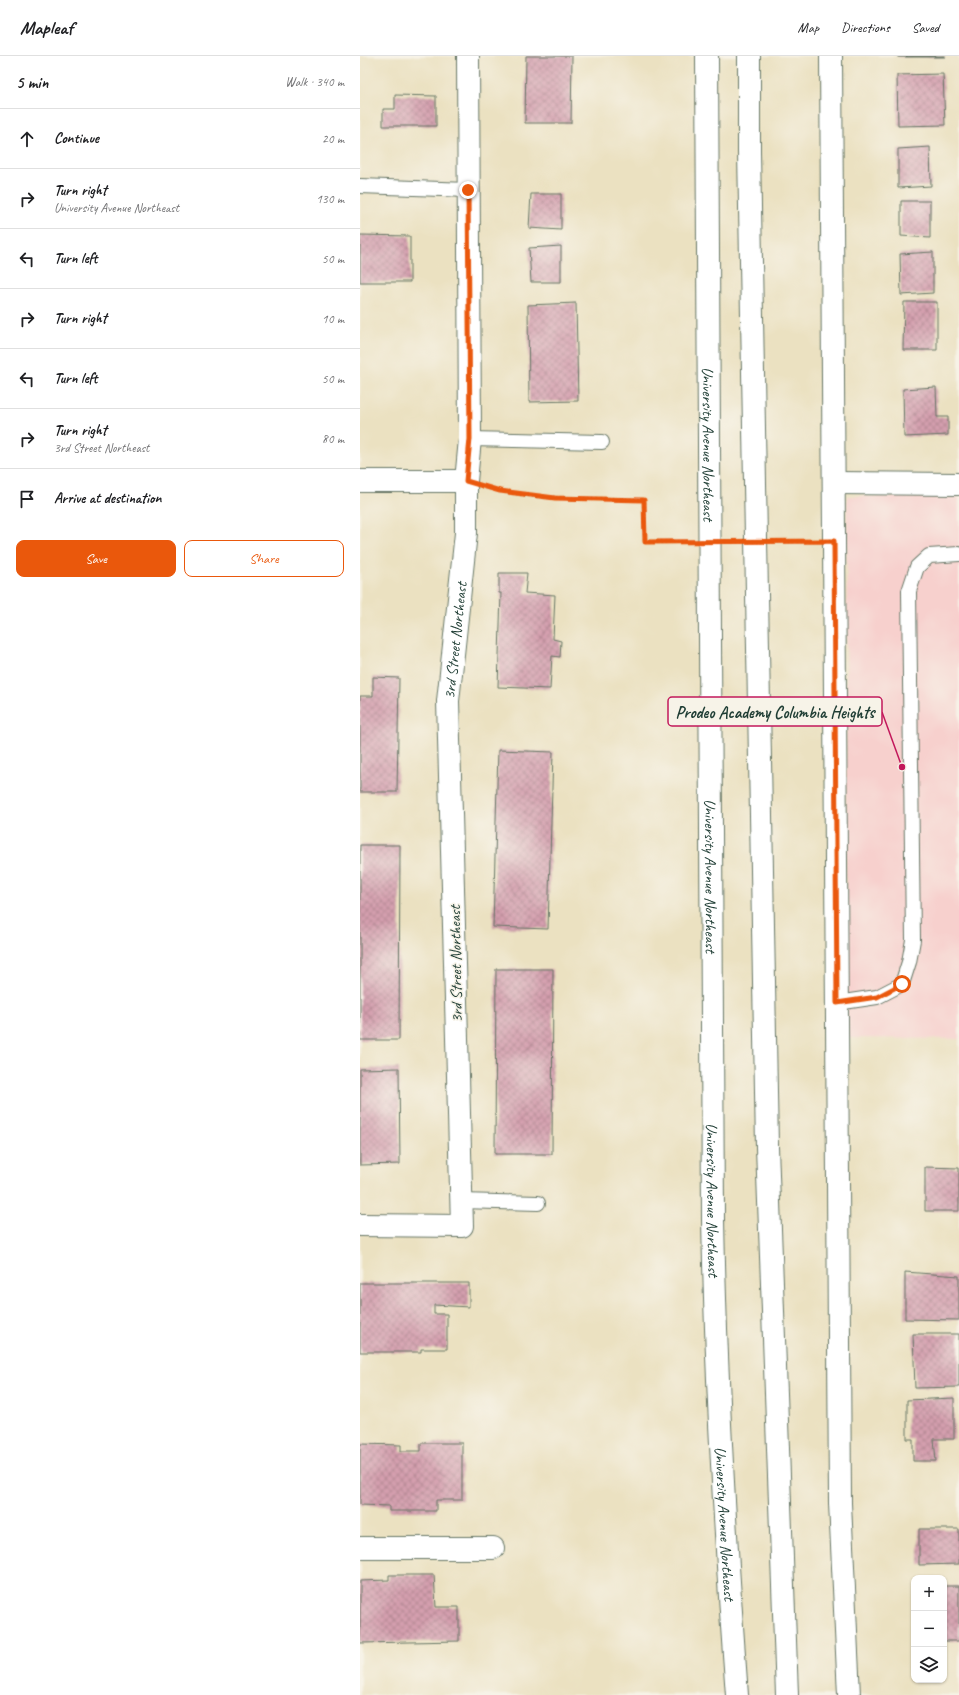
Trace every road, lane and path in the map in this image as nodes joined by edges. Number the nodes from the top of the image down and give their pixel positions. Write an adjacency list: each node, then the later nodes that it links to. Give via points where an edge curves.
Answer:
1 (468, 56): 6 (street, 3rd Street Northeast)
2 (707, 56): 21 (street, University Avenue Northeast, via 712,1220 722,1471)
3 (750, 56): 22 (street, via 749,151 766,1140)
4 (831, 56): 11 (street)
5 (360, 186): 6 (lane)
6 (468, 190): 7 (street, 3rd Street Northeast)
7 (470, 439): 8 (lane); 10 (street, 3rd Street Northeast)
8 (602, 442)
9 (360, 481): 10 (street)
10 (466, 481): 13 (path, bridge, via 500,491 555,498 644,500 645,542); 16 (street, 3rd Street Northeast, via 466,533 448,701)
11 (834, 483): 12 (street); 13 (street)
12 (959, 484)
13 (834, 541): 15 (street)
14 (959, 554): 15 (lane, via 929,556 916,567 909,591 913,940 909,962 902,984 877,997)
15 (837, 1003): 23 (street, via 840,1503)
16 (461, 1201): 17 (lane); 18 (street, 3rd Street Northeast, via 462,1226)
17 (538, 1203)
18 (360, 1225)
19 (360, 1548): 20 (street)
20 (493, 1548)
21 (737, 1695)
22 (787, 1695)
23 (849, 1695)

